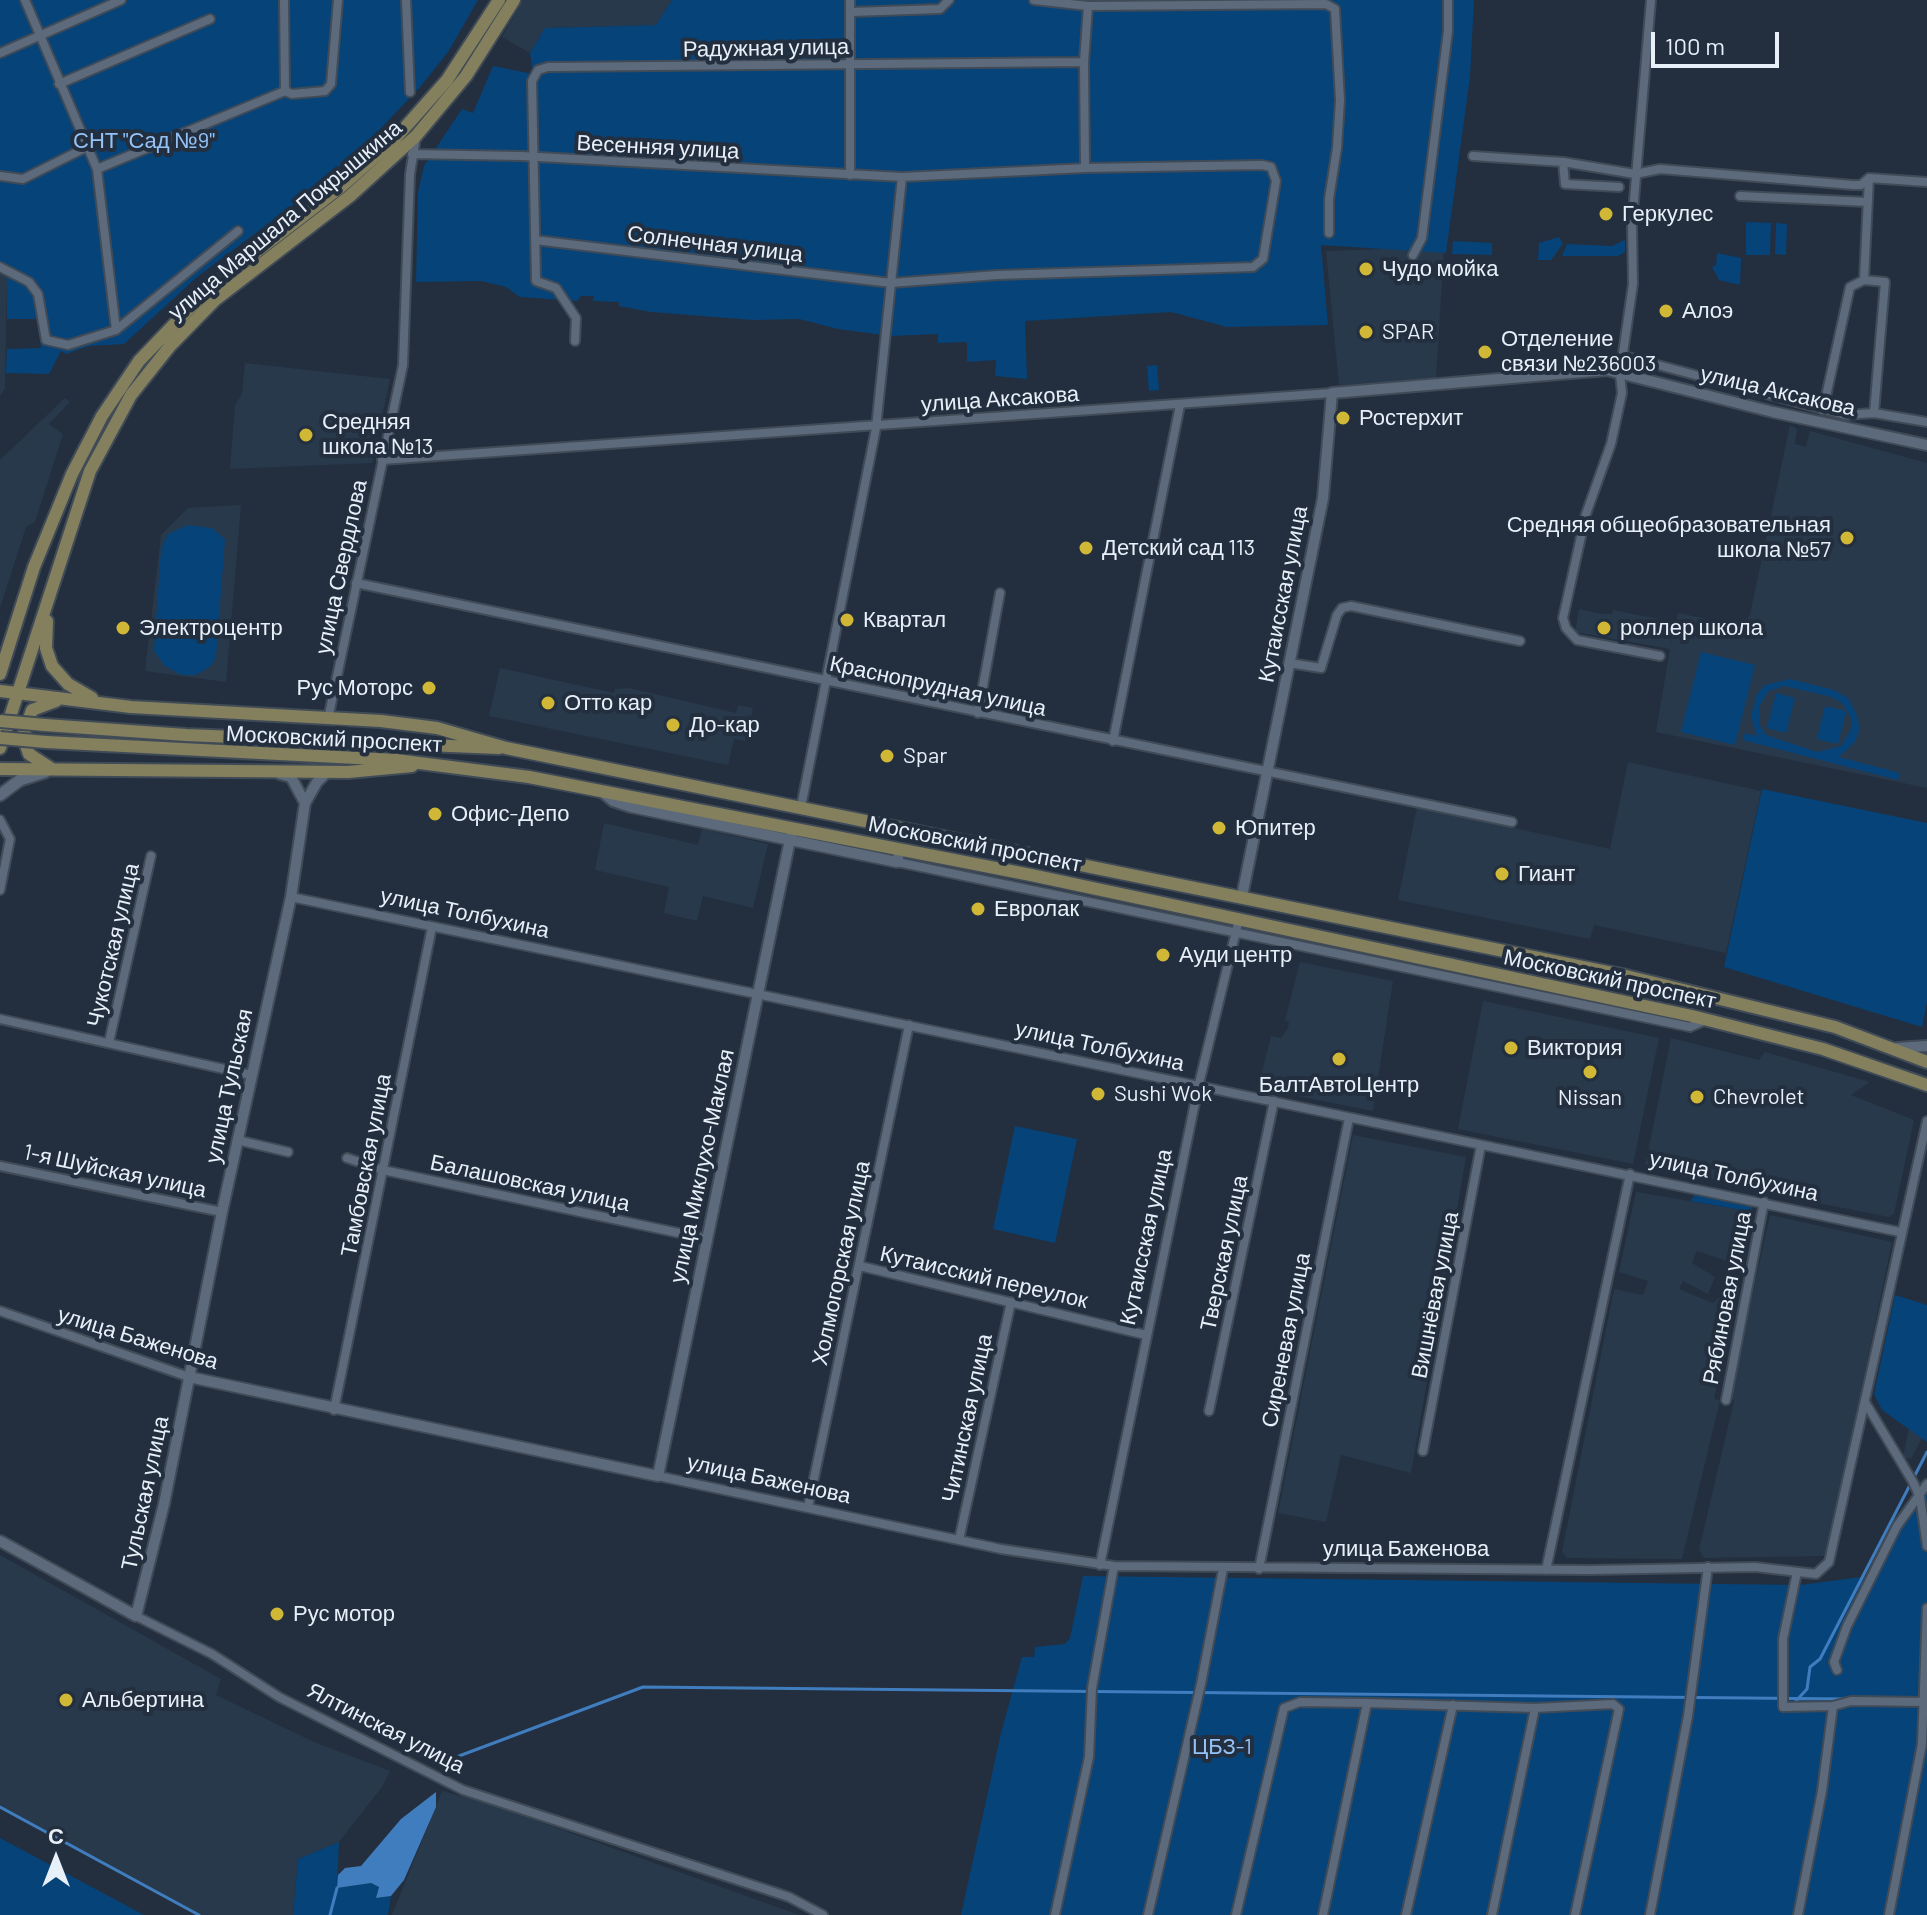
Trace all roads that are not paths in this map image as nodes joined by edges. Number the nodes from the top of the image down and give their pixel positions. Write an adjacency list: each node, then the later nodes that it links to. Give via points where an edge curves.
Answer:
1 (25, 0): 16 (street)
2 (121, 0): 16 (street)
3 (284, 0): 21 (street)
4 (338, 0): 21 (street, via 331,84 325,91)
5 (406, 0): 22 (street)
6 (499, 0): 64 (main road, улица Маршала Покрышкина, via 447,80 401,133 207,290 139,361 84,448)
7 (514, 0): 23 (main road, улица Маршала Покрышкина, via 457,88)
8 (850, 0): 14 (street)
9 (949, 0): 14 (street, via 940,9)
10 (1034, 0): 13 (street)
11 (1448, 0): 45 (street, via 1422,238)
12 (1651, 0): 33 (street)
13 (1088, 6): 18 (street); 43 (street, via 1326,4 1335,9 1340,100)
14 (851, 12): 19 (street)
15 (210, 19): 20 (street)
16 (39, 37): 17 (street); 20 (street)
17 (0, 53)
18 (1084, 62): 19 (street, Радужная улица); 30 (street)
19 (849, 64): 27 (street, Радужная улица, via 548,67 538,70 532,81); 34 (street)
20 (59, 84): 24 (street)
21 (285, 91): 31 (street)
22 (410, 92)
23 (416, 136): 25 (street, улица Свердлова); 29 (main road, улица Маршала Покрышкина)
24 (87, 147): 31 (street); 35 (street, via 23,179)
25 (412, 154): 27 (street, Весенняя улица); 32 (street, улица Свердлова)
26 (1473, 156): 28 (street)
27 (535, 157): 34 (street, Весенняя улица); 44 (street)
28 (1563, 162): 33 (street); 39 (street, via 1565,184)
29 (389, 163): 32 (street, via 402,164); 62 (main road, улица Маршала Покрышкина, via 215,300 146,376 98,454)
30 (1085, 168): 36 (street, Весенняя улица); 48 (street, Солнечная улица, via 1271,167 1276,181 1263,259 1253,267)
31 (97, 169): 49 (street)
32 (410, 174): 60 (street, улица Свердлова, via 405,350)
33 (1635, 174): 37 (street, via 1660,169 1861,185); 51 (street, via 1633,284)
34 (850, 175): 36 (street, Весенняя улица)
35 (0, 176)
36 (902, 177): 48 (street)
37 (1869, 178): 38 (street); 41 (street)
38 (1927, 182)
39 (1619, 187)
40 (1740, 196): 41 (street)
41 (1868, 202): 47 (street)
42 (238, 231): 49 (street)
43 (1329, 233)
44 (535, 240): 48 (street, Солнечная улица); 50 (street, via 536,281 556,288 576,318)
45 (1413, 255)
46 (0, 267): 49 (street, via 29,282 38,294 46,340 68,345)
47 (1864, 280): 55 (street, via 1850,287); 56 (street, via 1885,282)
48 (891, 283): 58 (street)
49 (116, 330)
50 (575, 341)
51 (1624, 356): 52 (street); 55 (street)
52 (1620, 374): 53 (street, улица Аксакова, via 1583,372); 59 (street, улица Аксакова); 67 (street, via 1622,393 1611,444 1586,514 1563,618 1577,640)
53 (1332, 393): 54 (street, улица Аксакова); 68 (street, Кутаисская улица, via 1323,498)
54 (1180, 405): 58 (street, улица Аксакова); 79 (street)
55 (1823, 410): 56 (street)
56 (1874, 413): 57 (street)
57 (1927, 422)
58 (876, 428): 60 (street, улица Аксакова); 70 (street)
59 (1927, 445)
60 (382, 460): 61 (street, улица Свердлова)
61 (356, 583): 70 (street, Краснопрудная улица); 76 (street, улица Свердлова)
62 (53, 584): 72 (main road, улица Маршала Покрышкина); 74 (main road, via 45,639 52,666 68,684)
63 (1000, 593): 75 (street)
64 (14, 629): 66 (main road); 69 (main road, улица Маршала Покрышкина)
65 (1520, 641): 68 (street, via 1351,606 1337,615 1321,668)
66 (0, 654)
67 (1660, 656)
68 (1289, 663): 87 (street, Кутаисская улица)
69 (0, 674)
70 (824, 680): 75 (street, Краснопрудная улица); 92 (street)
71 (0, 691): 72 (main road)
72 (19, 692): 73 (main road); 80 (main road, улица Маршала Покрышкина)
73 (75, 699): 74 (main road); 84 (main road, via 39,704 25,726 26,750)
74 (110, 704): 76 (main road)
75 (978, 713): 79 (street, Краснопрудная улица)
76 (328, 719): 81 (main road, via 424,726)
77 (0, 721): 81 (main road, Московский проспект, bridge, via 186,735)
78 (0, 738): 82 (main road, Московский проспект, bridge)
79 (1113, 741): 87 (street, Краснопрудная улица)
80 (0, 748)
81 (506, 748): 92 (main road, Московский проспект)
82 (431, 763): 86 (main road); 95 (main road, Московский проспект, via 602,792)
83 (0, 769): 84 (main road)
84 (53, 770): 85 (main road); 88 (main road)
85 (272, 771): 86 (main road); 90 (street, via 291,777)
86 (328, 771): 90 (street)
87 (1269, 772): 94 (street, Краснопрудная улица); 104 (street, Кутаисская улица)
88 (12, 785): 89 (main road); 91 (street)
89 (0, 795)
90 (305, 803): 105 (street, улица Тульская)
91 (0, 807)
92 (801, 807): 97 (main road, Московский проспект)
93 (0, 820): 103 (street, via 10,839)
94 (1512, 822)
95 (791, 835): 96 (street); 99 (main road, Московский проспект); 100 (street, улица Миклухо-Маклая)
96 (811, 846): 99 (street); 100 (street, via 801,848)
97 (1034, 853): 101 (main road); 104 (main road, Московский проспект)
98 (151, 856): 116 (street, Чукотская улица)
99 (898, 856): 101 (main road, Московский проспект); 106 (street)
100 (788, 865): 110 (street, улица Миклухо-Маклая)
101 (1031, 875): 102 (main road, Московский проспект)
102 (1097, 889): 106 (street); 107 (main road, Московский проспект)
103 (0, 890)
104 (1242, 896): 111 (main road, Московский проспект)
105 (291, 897): 108 (street, улица Толбухина); 120 (street, улица Тульская)
106 (1095, 905): 109 (street)
107 (1239, 919): 109 (street, Кутаисская улица); 113 (main road, Московский проспект)
108 (432, 927): 110 (street, улица Толбухина); 131 (street, Тамбовская улица)
109 (1234, 933): 113 (street, via 1690,1027); 122 (street, Кутаисская улица)
110 (758, 994): 114 (street, улица Толбухина); 136 (street, улица Миклухо-Маклая)
111 (1743, 1003): 115 (main road); 118 (main road, Московский проспект)
112 (0, 1019): 116 (street)
113 (1707, 1020): 115 (main road, Московский проспект)
114 (909, 1025): 122 (street, улица Толбухина); 137 (street, Холмогорская улица)
115 (1739, 1027): 121 (main road, Московский проспект)
116 (109, 1042): 120 (street)
117 (1927, 1046): 118 (street)
118 (1897, 1048): 119 (main road, Московский проспект)
119 (1927, 1062)
120 (251, 1075): 126 (street, улица Тульская)
121 (1927, 1085)
122 (1198, 1088): 123 (street, улица Толбухина); 140 (street, Кутаисская улица)
123 (1274, 1101): 124 (street, улица Толбухина); 145 (street, Тверская улица)
124 (1349, 1118): 127 (street, улица Толбухина); 158 (street, Сиреневая улица)
125 (1927, 1121): 135 (street, улица Баженова)
126 (237, 1140): 128 (street); 134 (street, улица Тульская)
127 (1481, 1145): 132 (street, улица Толбухина); 146 (street, Вишнёвая улица)
128 (288, 1152)
129 (347, 1158): 131 (street, Балашовская улица)
130 (0, 1166): 134 (street, 1-я Шуйская улица)
131 (383, 1170): 136 (street, Балашовская улица); 144 (street, Тамбовская улица)
132 (1630, 1174): 133 (street, улица Толбухина); 159 (street)
133 (1764, 1202): 135 (street, улица Толбухина); 142 (street, Рябиновая улица)
134 (222, 1212): 141 (street, улица Тульская)
135 (1900, 1232): 143 (street, улица Баженова)
136 (707, 1239): 147 (street, улица Миклухо-Маклая)
137 (860, 1266): 138 (street, Кутаисский переулок); 150 (street, Холмогорская улица)
138 (1011, 1302): 140 (street, Кутаисский переулок); 151 (street, Читинская улица)
139 (0, 1311): 141 (street, улица Баженова)
140 (1146, 1335): 154 (street, Кутаисская улица)
141 (189, 1377): 144 (street, улица Баженова); 162 (street, Тульская улица)
142 (1726, 1400)
143 (1864, 1401): 149 (street); 160 (street, улица Баженова, via 1829,1562 1816,1574)
144 (334, 1410): 147 (street, улица Баженова)
145 (1209, 1411)
146 (1423, 1451)
147 (658, 1476): 150 (street, улица Баженова)
148 (1927, 1484): 149 (street)
149 (1923, 1499): 153 (street); 163 (street, via 1897,1526 1847,1626 1834,1662)
150 (808, 1507): 151 (street, улица Баженова)
151 (959, 1540): 154 (street, улица Баженова)
152 (0, 1541): 162 (street, Ялтинская улица)
153 (1927, 1546)
154 (1100, 1565): 155 (street, улица Баженова)
155 (1114, 1566): 157 (street, улица Баженова); 170 (street, via 1091,1693 1089,1757)
156 (1708, 1567): 159 (street, улица Баженова); 160 (street, улица Баженова); 177 (street, via 1688,1716)
157 (1223, 1569): 158 (street, улица Баженова); 171 (street)
158 (1259, 1569): 159 (street, улица Баженова)
159 (1546, 1570)
160 (1797, 1572): 167 (street, via 1783,1639 1781,1703 1788,1708)
161 (1927, 1608): 164 (street)
162 (136, 1616): 169 (street, Ялтинская улица, via 212,1654 279,1697 463,1790 789,1897)
163 (1837, 1670)
164 (1925, 1702): 167 (street, via 1851,1701); 179 (street, via 1922,1744)
165 (1367, 1703): 166 (street); 172 (street, via 1300,1702 1284,1708); 173 (street)
166 (1453, 1705): 168 (street); 174 (street)
167 (1833, 1706): 178 (street)
168 (1535, 1708): 175 (street); 176 (street, via 1613,1704 1619,1709)
169 (823, 1915)
170 (1055, 1915)
171 (1148, 1915)
172 (1236, 1915)
173 (1323, 1915)
174 (1406, 1915)
175 (1492, 1915)
176 (1575, 1915)
177 (1650, 1915)
178 (1798, 1915)
179 (1889, 1915)

